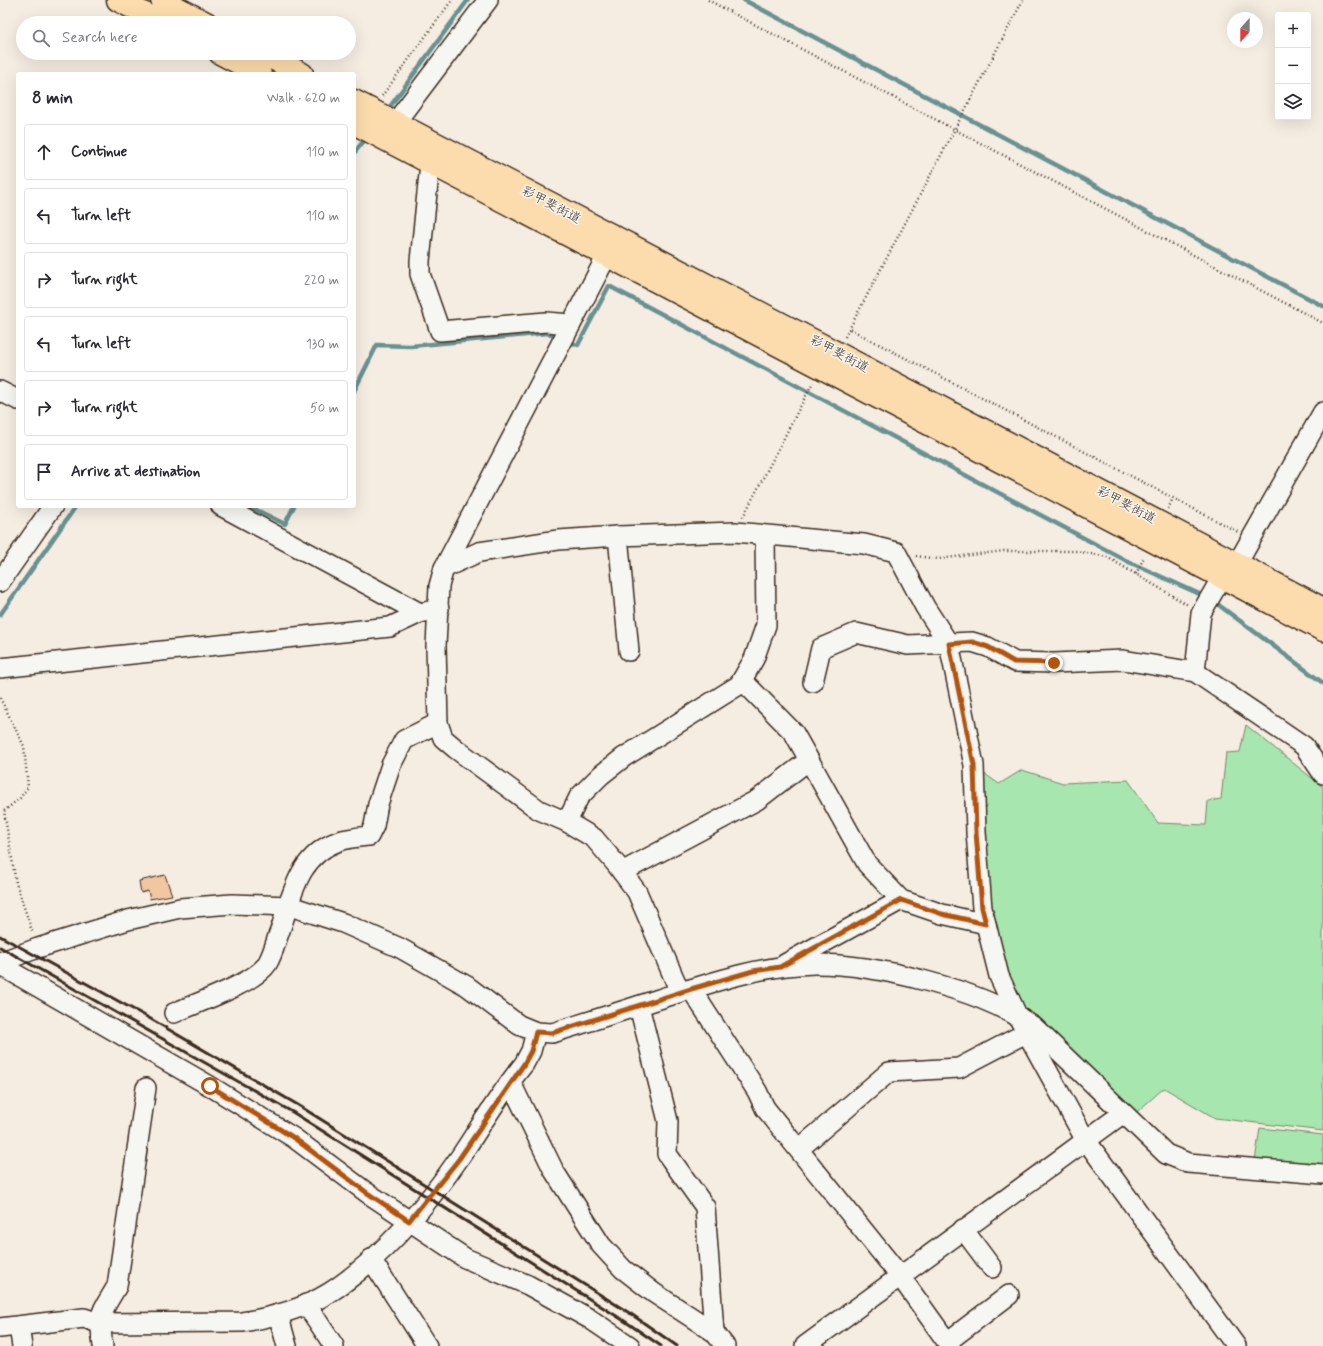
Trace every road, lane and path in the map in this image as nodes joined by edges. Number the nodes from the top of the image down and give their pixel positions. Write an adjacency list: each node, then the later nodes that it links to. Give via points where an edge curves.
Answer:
1 (118, 0): 7 (highway)
2 (162, 0): 8 (highway)
3 (452, 0): 13 (path)
4 (488, 0): 13 (street)
5 (708, 0): 14 (path)
6 (1023, 0): 14 (path)
7 (149, 16)
8 (193, 16)
9 (233, 60): 11 (highway)
10 (275, 60): 12 (highway)
11 (256, 72)
12 (298, 72)
13 (373, 119): 15 (highway, 彩甲斐街道); 16 (highway, 彩甲斐街道)
14 (955, 130): 17 (path); 19 (path)
15 (430, 164): 16 (highway, 彩甲斐街道); 18 (street, via 420,274 440,331 546,322)
16 (611, 247): 18 (street); 20 (highway, 彩甲斐街道); 36 (highway, 彩甲斐街道)
17 (1323, 322)
18 (569, 327): 35 (street)
19 (850, 329): 20 (path); 25 (path)
20 (837, 353): 36 (highway, 彩甲斐街道)
21 (812, 383): 29 (path)
22 (0, 391): 23 (street)
23 (16, 399)
24 (1323, 412): 32 (street)
25 (1173, 498): 28 (path); 32 (path)
26 (52, 508): 38 (street)
27 (225, 508): 41 (street)
28 (1166, 511)
29 (735, 532): 30 (street); 31 (street)
30 (618, 536): 35 (street, via 558,540 479,552); 45 (street)
31 (765, 536): 33 (street, via 864,544); 48 (street, via 766,625 754,659)
32 (1251, 539): 36 (street)
33 (896, 552): 37 (path, via 938,559 1004,550 1077,551 1107,557); 44 (street, via 925,607)
34 (1146, 553): 37 (path)
35 (444, 568): 39 (street, via 439,586)
36 (1229, 570): 40 (highway, 彩甲斐街道); 42 (street); 43 (highway, 彩甲斐街道)
37 (1136, 574): 42 (path)
38 (0, 582)
39 (439, 609): 41 (street); 51 (street, via 436,646)
40 (1323, 609)
41 (420, 613): 46 (street, via 390,627)
42 (1201, 613): 47 (street)
43 (1323, 630)
44 (949, 644): 47 (street, via 972,642 988,647 1014,662 1123,660); 49 (street, via 908,645 856,633 821,648); 58 (street, via 974,765 980,885)
45 (629, 651)
46 (0, 668)
47 (1195, 672): 53 (street, via 1304,746)
48 (742, 680): 52 (street, via 794,733); 54 (street, via 739,685 601,775 579,797)
49 (813, 682)
50 (0, 698): 59 (path, via 24,746 28,786 20,798 4,811 16,883)
51 (438, 723): 54 (street, via 443,738 456,749 539,810); 57 (street, via 404,740 391,765 369,836 340,841 320,851 307,865 293,888)
52 (809, 760): 55 (street, via 757,800); 56 (street, via 867,864)
53 (1323, 774)
54 (567, 822): 55 (street, via 594,838)
55 (622, 872): 62 (street, via 637,892)
56 (901, 900): 58 (street, via 942,914); 61 (street)
57 (290, 906): 59 (street, via 232,904 180,908 128,920); 64 (street, via 267,964 250,979); 66 (street, via 343,923 400,948 467,986 519,1025)
58 (986, 924): 65 (street, via 999,976)
59 (38, 948): 60 (street)
60 (0, 963): 74 (street, via 294,1138)
61 (780, 967): 62 (street, via 753,971); 65 (street, via 815,964 888,971 940,985)
62 (685, 990): 63 (street); 72 (street, via 757,1091 765,1108)
63 (639, 1006): 66 (street, via 552,1033); 85 (street, via 668,1121 667,1154 705,1207)
64 (174, 1013)
65 (1017, 1015): 67 (street); 70 (street, via 1034,1027)
66 (536, 1032): 68 (street, via 531,1051)
67 (1026, 1033): 71 (street); 72 (street, via 959,1068 889,1072)
68 (511, 1083): 74 (street, via 459,1159); 85 (street, via 554,1171 601,1245 623,1269)
69 (146, 1088): 82 (street, via 117,1286 100,1314)
70 (1122, 1114): 71 (street); 73 (street, via 1166,1154 1177,1160)
71 (1085, 1139): 75 (street); 87 (street)
72 (800, 1149): 78 (street)
73 (1323, 1174)
74 (409, 1221): 76 (street); 93 (street, via 465,1258 528,1285 590,1319)
75 (963, 1229): 77 (street); 78 (street)
76 (371, 1259): 80 (street, via 338,1288); 92 (street)
77 (992, 1268)
78 (900, 1276): 86 (street); 94 (street)
79 (1009, 1295): 86 (street)
80 (306, 1304): 81 (street); 91 (street)
81 (278, 1314): 82 (street, via 242,1322); 90 (street)
82 (99, 1323): 83 (street, via 84,1318); 89 (street)
83 (19, 1327): 84 (street); 88 (street)
84 (0, 1328)
85 (720, 1339)
86 (948, 1344)
87 (1234, 1345)
88 (22, 1346)
89 (104, 1346)
90 (287, 1346)
91 (334, 1346)
92 (427, 1346)
93 (630, 1346)
94 (805, 1346)

